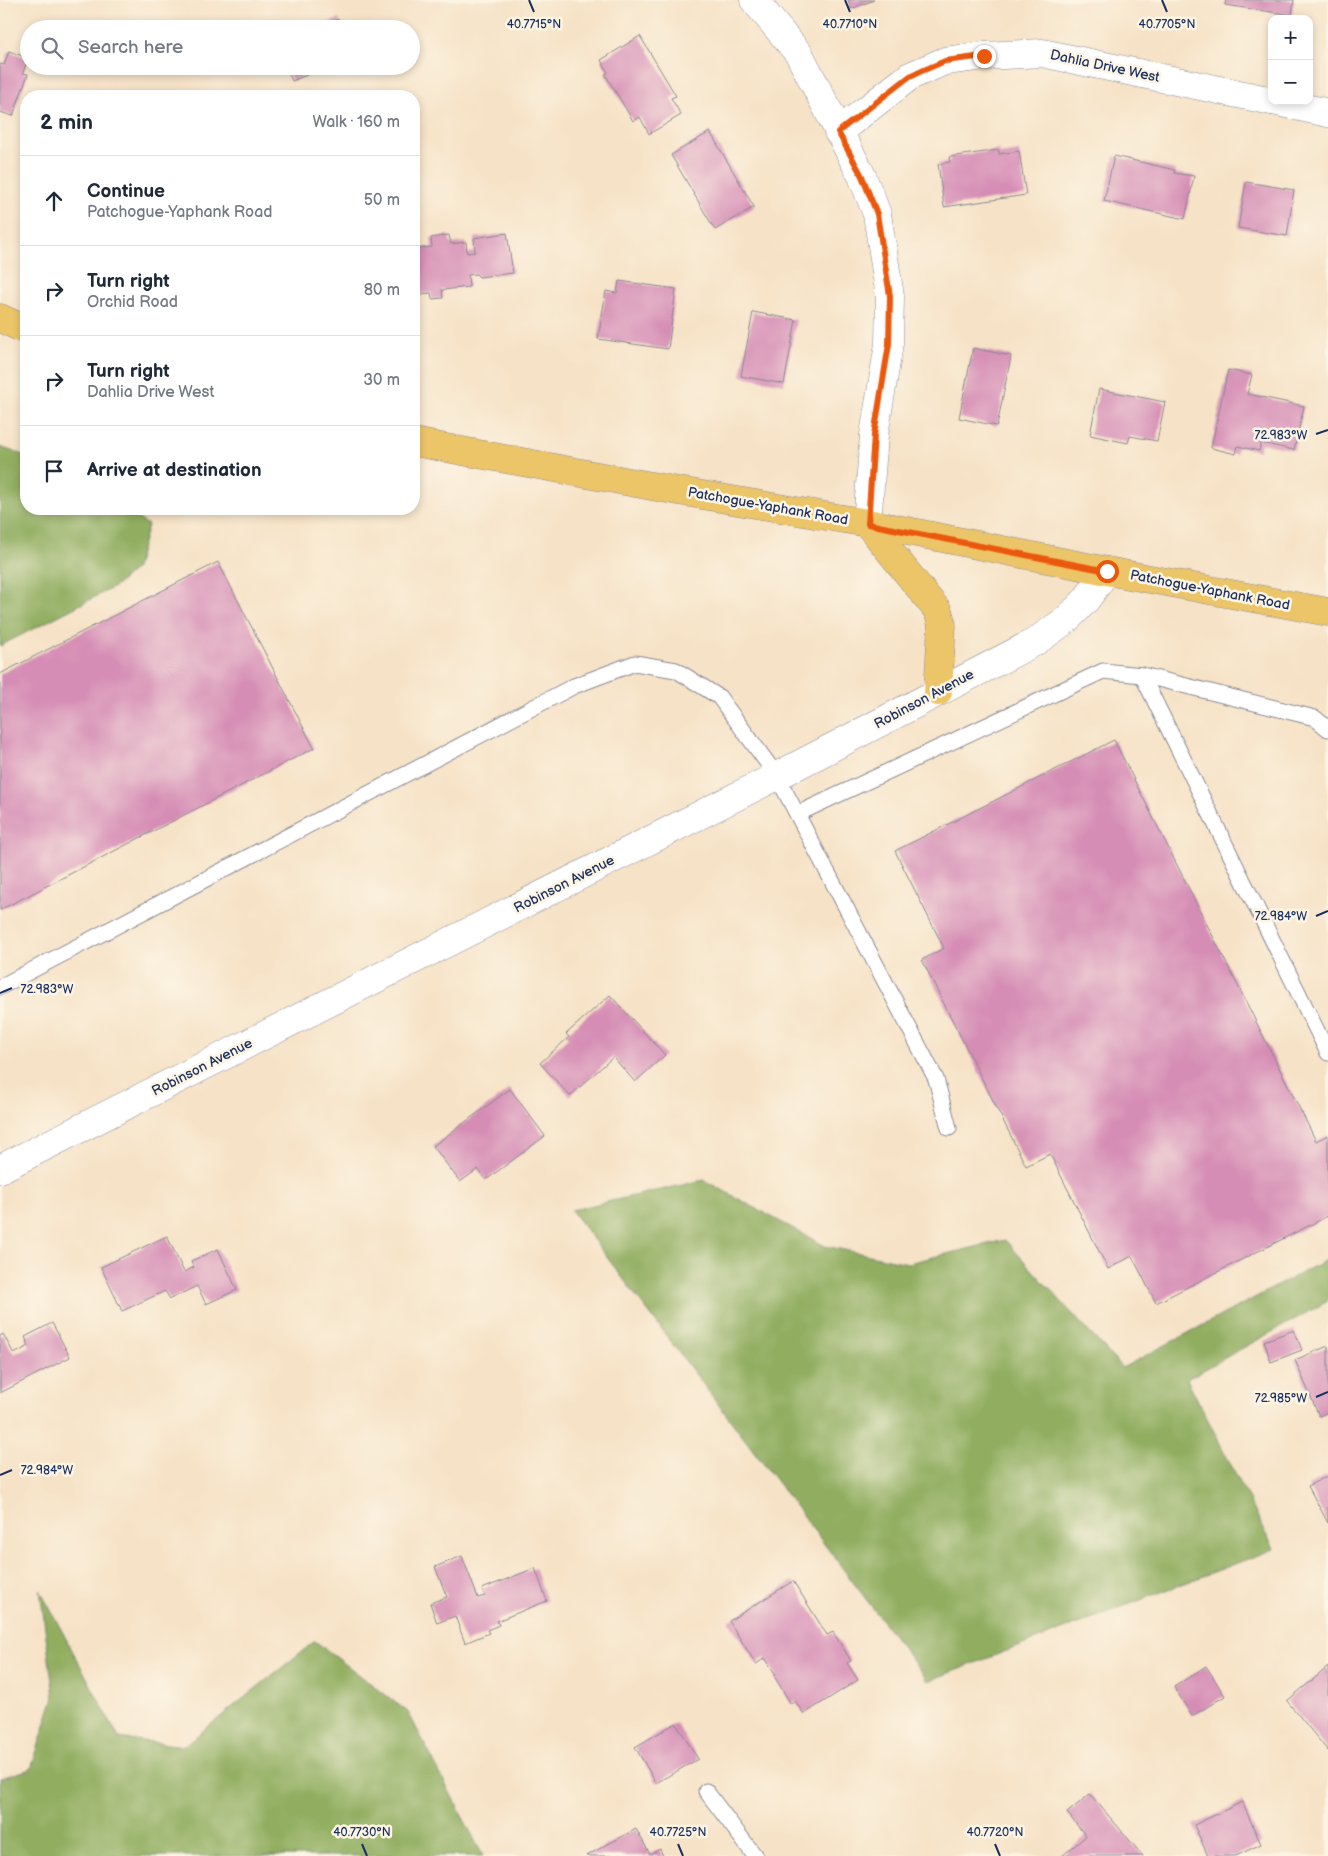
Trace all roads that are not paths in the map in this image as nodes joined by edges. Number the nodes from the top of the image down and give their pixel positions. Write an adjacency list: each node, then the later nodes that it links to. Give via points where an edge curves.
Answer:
1 (754, 0): 5 (street, via 799,54)
2 (1268, 100): 5 (street, Dahlia Drive West, via 1042,53 984,56 945,61 910,76)
3 (1291, 105): 4 (street, Dahlia Drive West)
4 (1328, 113)
5 (838, 132): 9 (street, via 862,176 877,214 890,296 889,344 874,435)
6 (0, 318): 7 (main road)
7 (20, 327)
8 (420, 443): 9 (main road, Patchogue-Yaphank Road)
9 (868, 524): 10 (main road, Patchogue-Yaphank Road); 13 (main road, via 938,611 942,625)
10 (1107, 571): 11 (main road, Patchogue-Yaphank Road); 13 (street, Robinson Avenue, via 1085,601 1036,642)
11 (1328, 612)
12 (1142, 675): 14 (lane, via 1315,718); 16 (lane, via 1103,671); 18 (lane)
13 (938, 692): 15 (street, Robinson Avenue)
14 (1328, 729)
15 (777, 776): 16 (lane); 17 (lane, via 719,697 676,670 635,662 574,686); 20 (street, Robinson Avenue)
16 (797, 814): 19 (lane, via 936,1080)
17 (0, 987)
18 (1328, 1053)
19 (950, 1128)
20 (0, 1169)
21 (706, 1791): 22 (lane)
22 (755, 1856)

